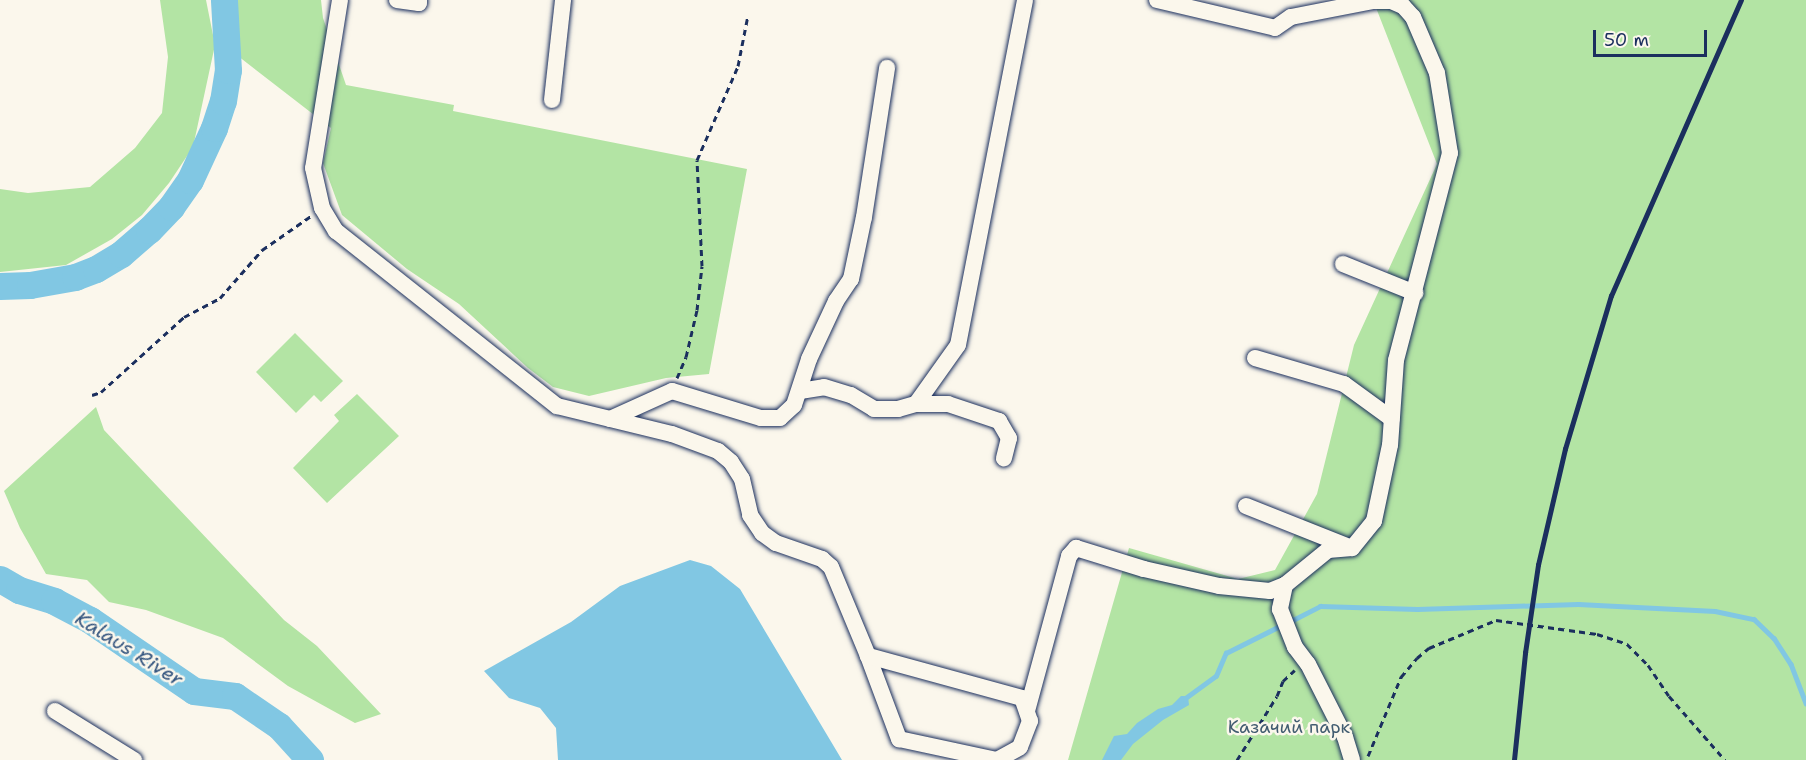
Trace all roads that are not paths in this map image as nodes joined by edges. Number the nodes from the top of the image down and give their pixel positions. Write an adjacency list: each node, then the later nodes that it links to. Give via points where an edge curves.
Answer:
1 (340, 0): 15 (street, via 313,168 322,208 336,231 557,406)
2 (397, 0): 3 (street)
3 (419, 0)
4 (563, 0): 9 (street)
5 (1025, 0): 14 (street, via 958,345)
6 (1156, 0): 7 (street, via 1275,28 1291,18)
7 (1373, 1): 11 (street, via 1403,6 1422,34 1437,73 1450,153)
8 (887, 68): 13 (street, via 851,279 836,301 809,359)
9 (552, 100)
10 (1343, 264): 11 (street)
11 (1414, 293): 16 (street, via 1396,360)
12 (1255, 358): 16 (street, via 1344,384)
13 (800, 391): 14 (street, via 824,387 850,395 874,409); 15 (street, via 794,405 780,418 738,413 672,390)
14 (916, 404): 17 (street, via 948,404 999,421 1010,438)
15 (610, 419): 21 (street, via 704,445 731,462 742,479 750,515 762,533 776,543 822,559 831,567)
16 (1392, 419): 19 (street, via 1374,520)
17 (1004, 458)
18 (1246, 506): 19 (street)
19 (1352, 548): 20 (street, via 1328,550)
20 (1285, 585): 23 (street, via 1270,591 1244,590 1190,580 1076,548 1069,556); 25 (street, via 1280,609 1295,647 1345,737)
21 (868, 656): 23 (street, via 1005,692 1022,698); 23 (street, via 899,739 997,760 1020,747 1030,720)
22 (55, 711): 24 (street)
23 (1027, 711)
24 (134, 760)
25 (1352, 760)

